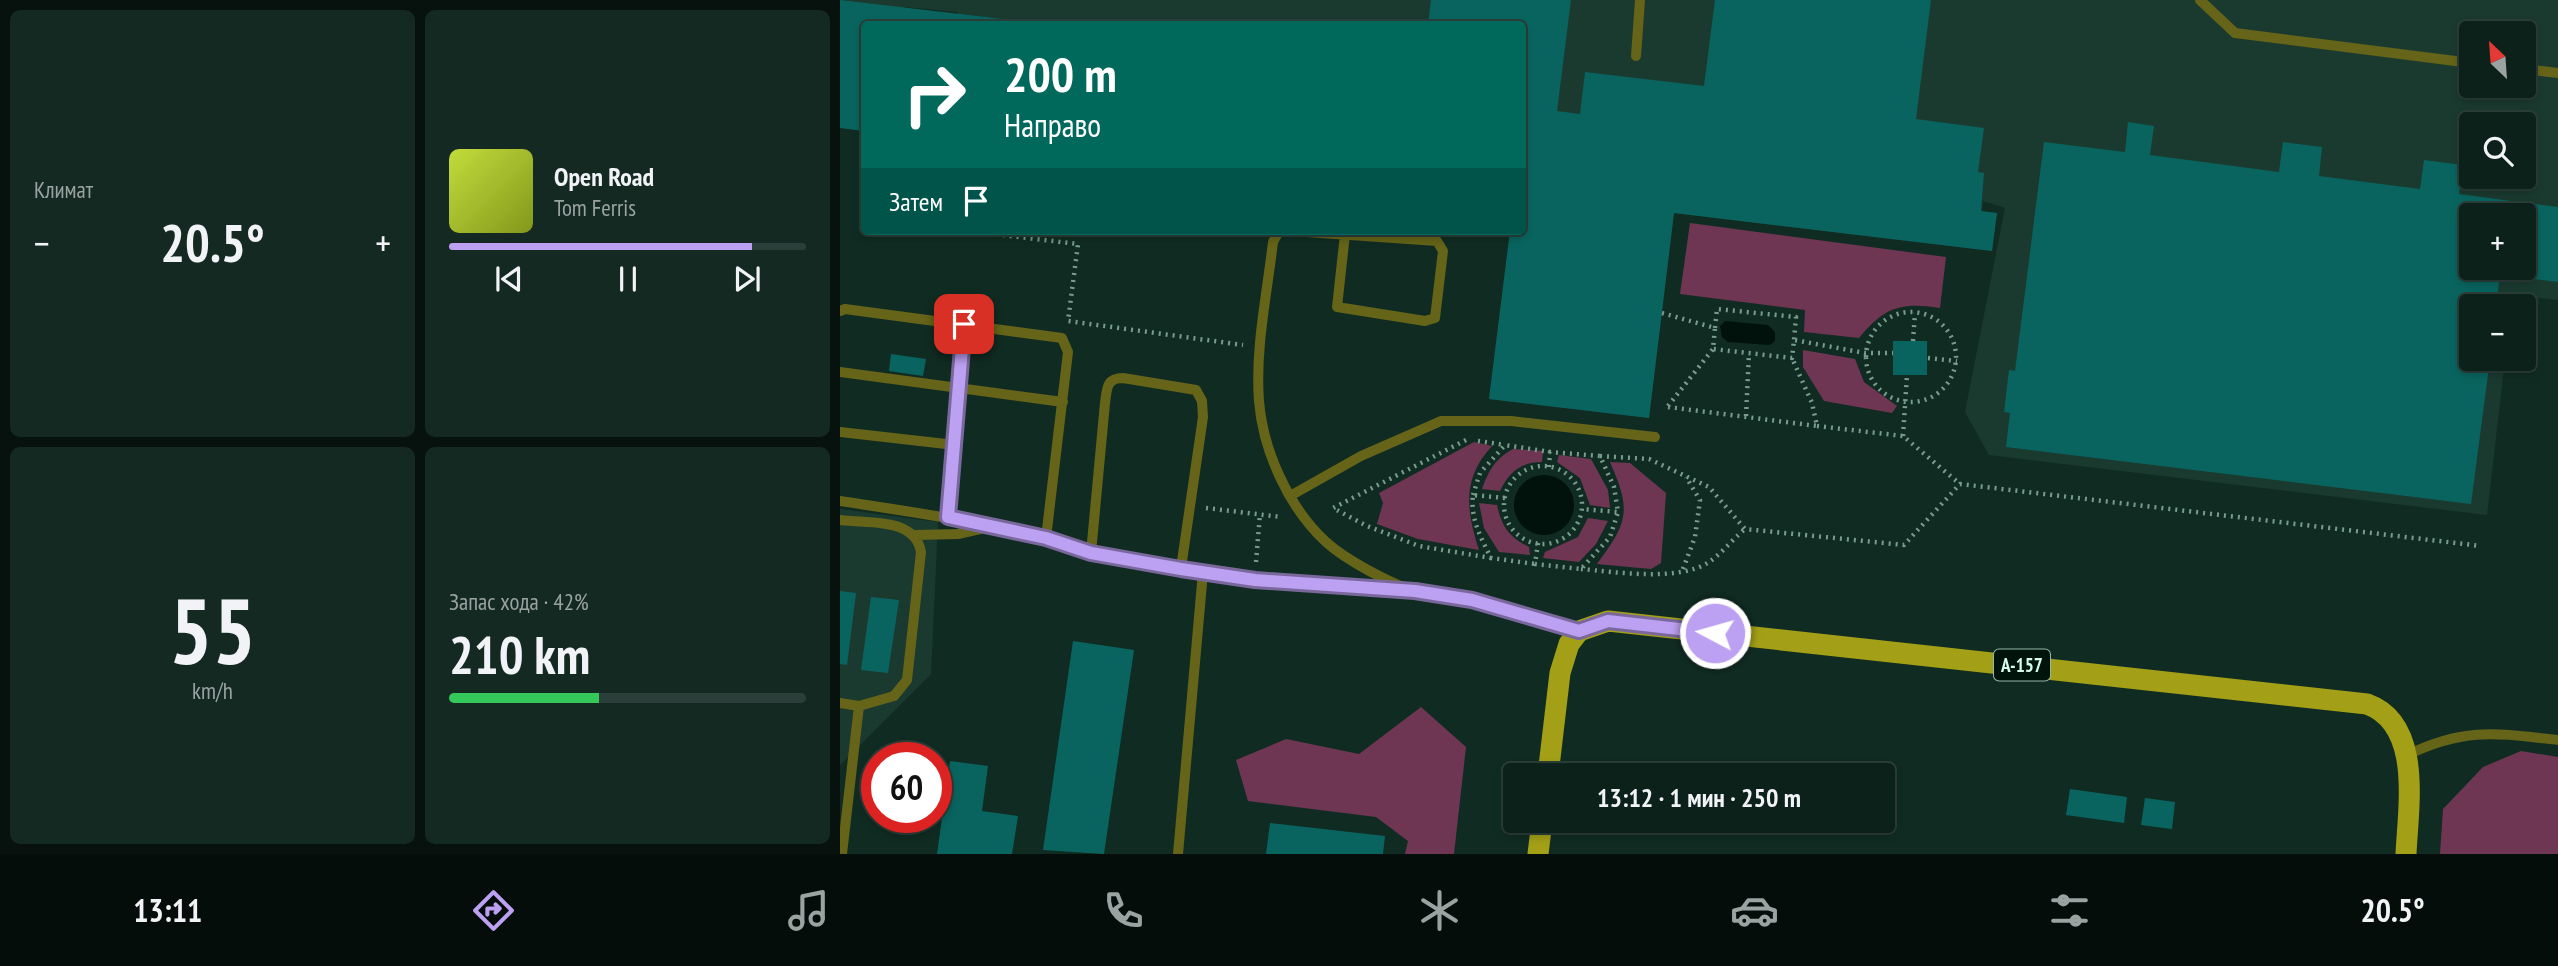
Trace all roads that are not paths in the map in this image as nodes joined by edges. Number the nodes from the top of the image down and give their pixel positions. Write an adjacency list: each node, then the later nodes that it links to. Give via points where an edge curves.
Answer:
1 (1640, 0): 3 (lane)
2 (2200, 0): 4 (lane, via 2235,33)
3 (1636, 56)
4 (2459, 61)
5 (2536, 70): 6 (lane)
6 (2558, 73)
7 (1277, 235): 18 (lane, via 1272,242 1259,400 1263,429)
8 (1345, 235): 9 (lane, via 1337,307 1425,321 1435,318 1443,251 1440,243)
9 (1356, 235)
10 (840, 312): 11 (lane)
11 (964, 324): 13 (lane); 14 (lane, via 1062,338 1068,352)
12 (840, 372): 13 (lane)
13 (960, 388): 14 (lane); 17 (lane)
14 (1063, 402): 24 (lane)
15 (840, 432): 17 (lane)
16 (1655, 437): 18 (lane, via 1511,421 1441,421)
17 (955, 445): 20 (lane)
18 (1290, 496): 28 (lane, via 1326,543)
19 (840, 501): 20 (lane)
20 (948, 517): 22 (lane)
21 (840, 520): 23 (lane, via 904,527)
22 (991, 526): 23 (lane, via 958,534); 24 (lane)
23 (916, 535): 31 (lane, via 921,552 907,680 894,696)
24 (1046, 538): 25 (lane)
25 (1091, 553): 26 (lane); 26 (lane, via 1107,385 1113,379 1135,380 1196,390 1204,411)
26 (1181, 569): 27 (lane)
27 (1203, 572): 28 (lane); 37 (lane)
28 (1415, 591): 29 (lane, via 1472,600)
29 (1579, 631): 33 (main road, А-157, via 1608,621 2367,704 2387,714); 34 (main road, via 1569,644 1560,673)
30 (840, 703): 31 (lane)
31 (859, 706): 36 (lane)
32 (2558, 740): 33 (lane, via 2483,732 2438,740)
33 (2407, 755): 39 (main road, А-157)
34 (1549, 763)
35 (1541, 833): 38 (main road)
36 (842, 851)
37 (1178, 854)
38 (1538, 854)
39 (2406, 854)

